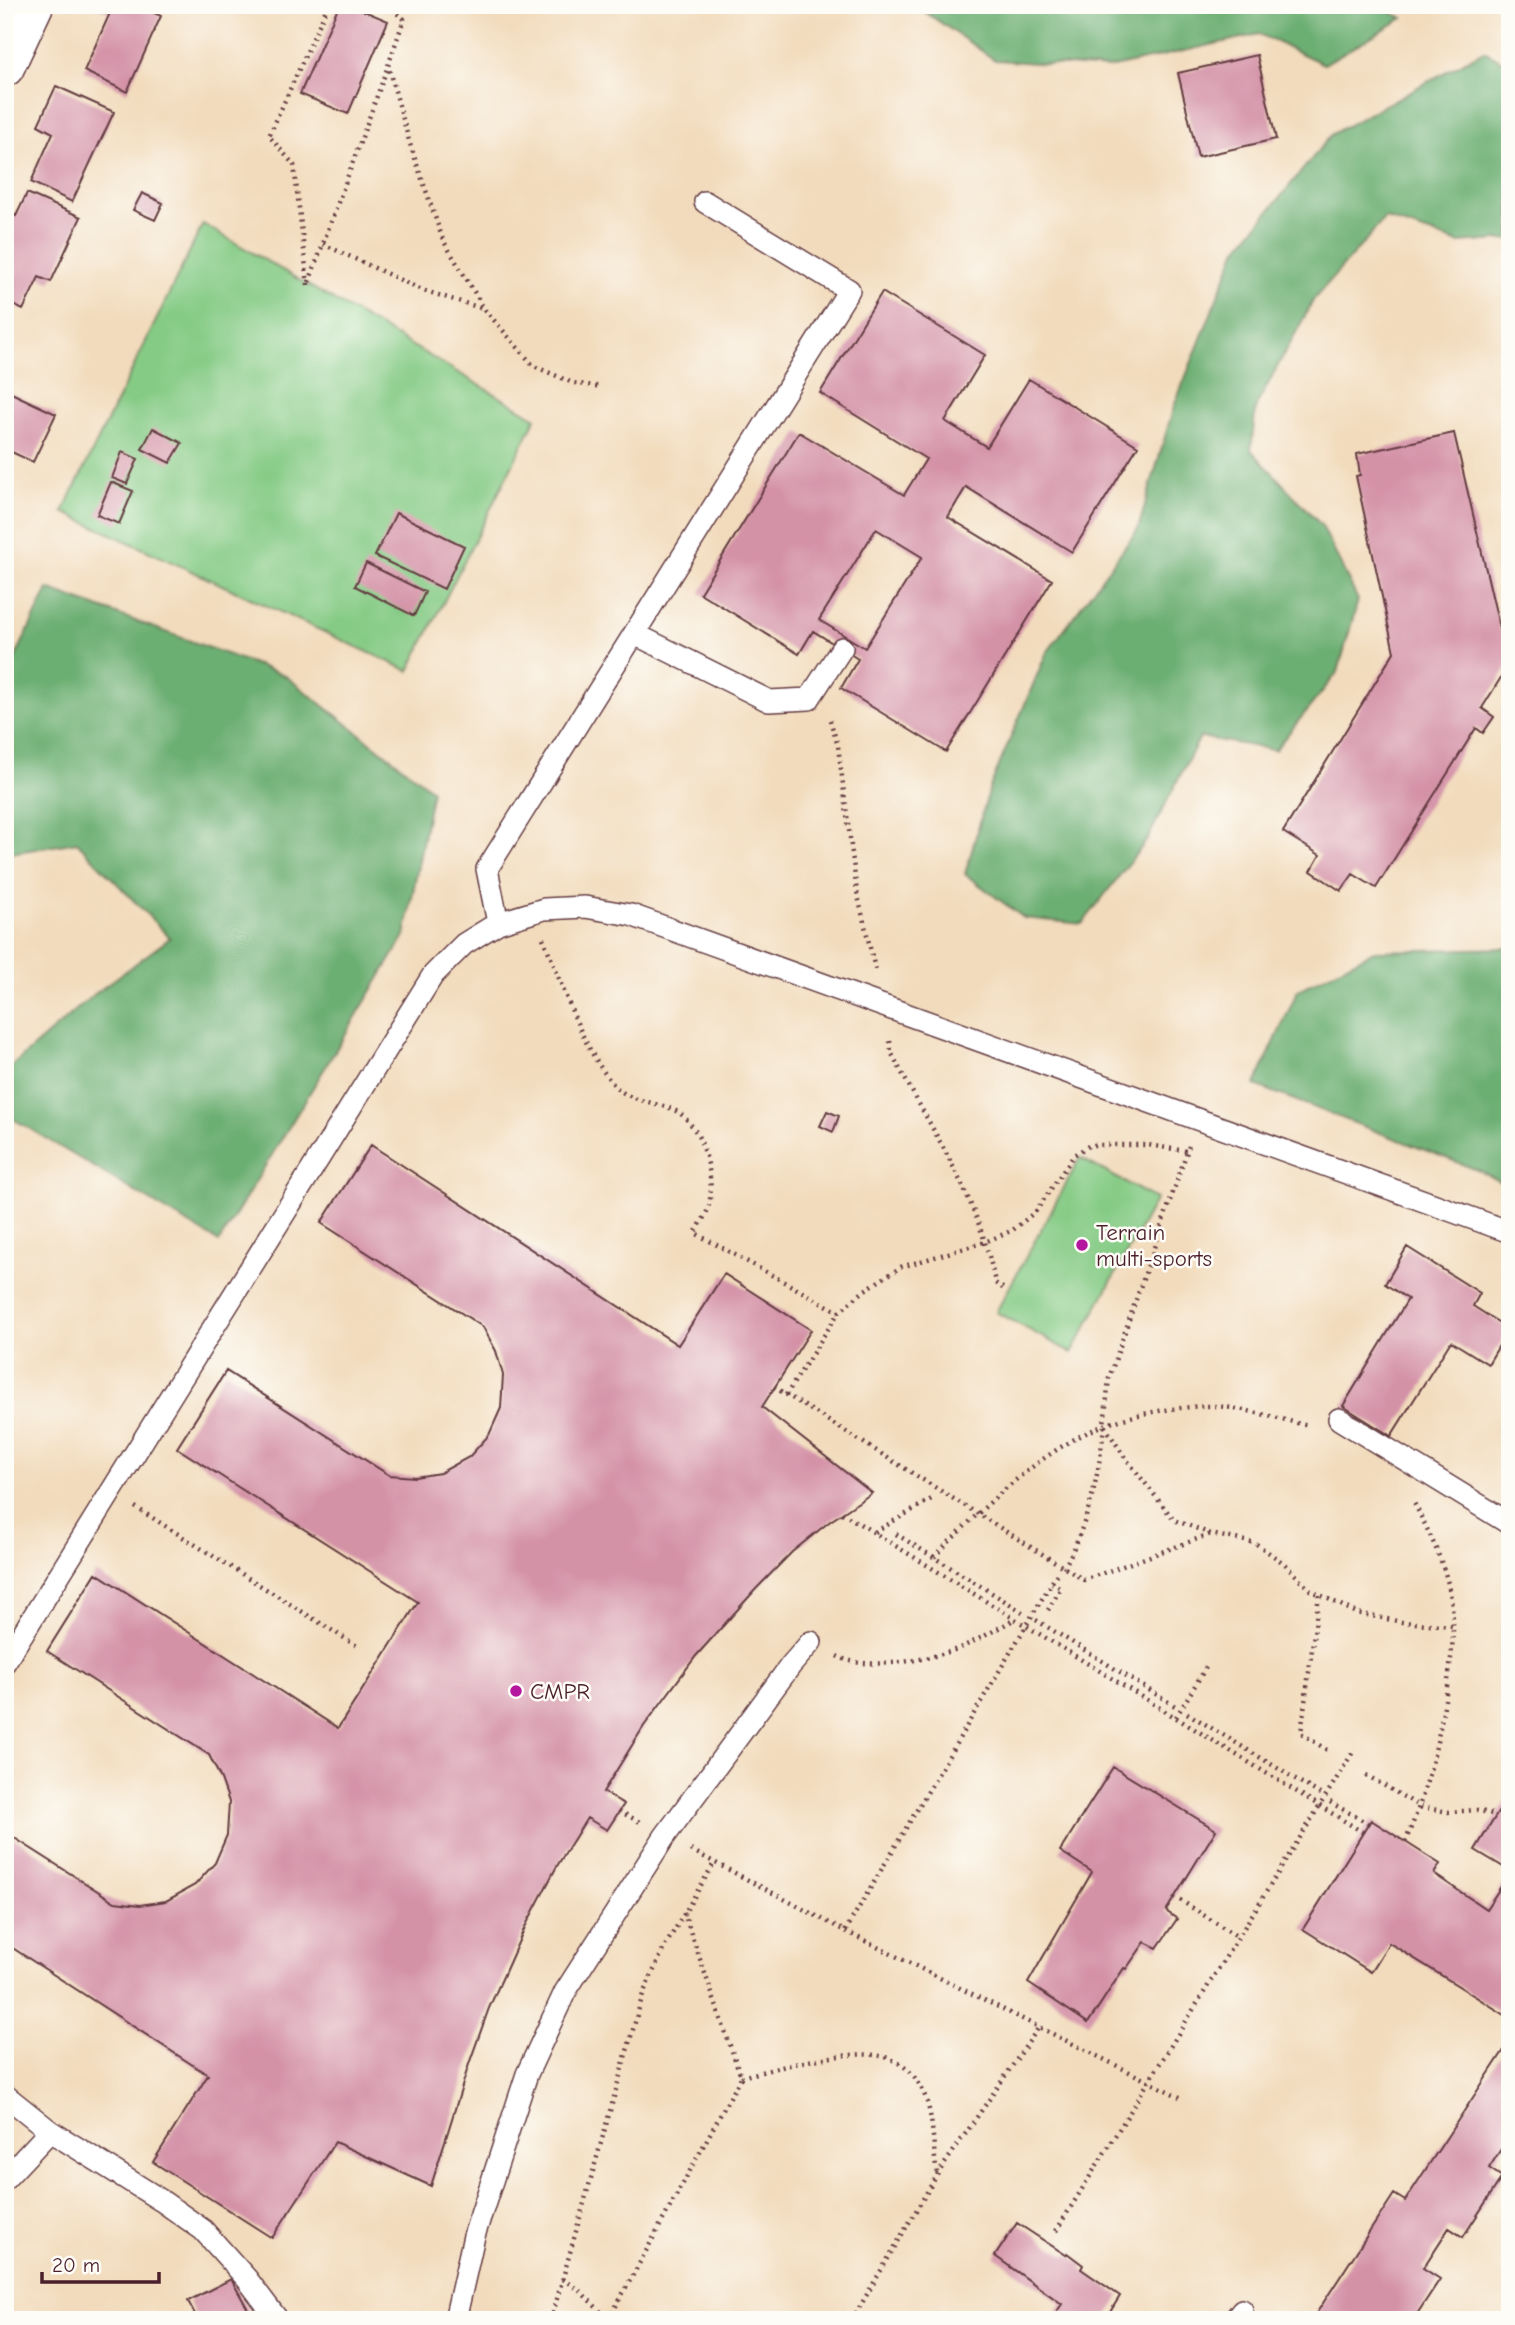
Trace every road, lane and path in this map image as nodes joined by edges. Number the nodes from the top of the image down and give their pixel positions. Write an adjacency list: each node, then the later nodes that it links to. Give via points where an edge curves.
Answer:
1 (34, 5): 5 (street)
2 (328, 5): 7 (path, via 269,136 294,165 308,285)
3 (386, 5): 4 (path, via 404,19)
4 (388, 66): 7 (path); 8 (path, via 443,240)
5 (5, 67)
6 (705, 202): 10 (lane, via 849,290)
7 (323, 244): 8 (path, via 422,290)
8 (485, 310): 9 (path, via 534,366 573,383)
9 (602, 387)
10 (635, 634): 12 (lane, via 769,701); 14 (lane, via 488,869)
11 (842, 648): 12 (lane)
12 (810, 699): 15 (path, via 828,710 838,746 858,892)
13 (533, 912): 14 (lane); 15 (lane, via 585,907 631,915); 21 (path, via 581,1029 603,1068 619,1090 675,1110 691,1125 706,1153 708,1209 695,1233)
14 (498, 923): 27 (lane, via 464,944 433,975)
15 (890, 1007): 16 (lane); 19 (path, via 891,1052 948,1155)
16 (1198, 1118): 17 (path); 18 (lane)
17 (1187, 1151): 19 (path, via 1090,1145 1063,1168 1037,1211 1013,1230); 25 (path, via 1109,1378)
18 (1510, 1232)
19 (985, 1242): 20 (path, via 995,1283); 21 (path, via 901,1267)
20 (1007, 1292)
21 (839, 1312): 23 (path)
22 (774, 1387): 23 (path)
23 (786, 1395): 31 (path)
24 (1339, 1419): 32 (lane)
25 (1104, 1425): 26 (path, via 1207,1406); 31 (path, via 1050,1456); 35 (path, via 1174,1520); 37 (path, via 1089,1511)
26 (1319, 1430)
27 (111, 1491): 48 (path); 49 (lane)
28 (935, 1497): 33 (path)
29 (1411, 1498): 46 (path, via 1444,1570)
30 (842, 1513): 33 (path)
31 (977, 1513): 36 (path); 37 (path)
32 (1510, 1524)
33 (874, 1532): 43 (path)
34 (896, 1534): 36 (path)
35 (1211, 1534): 37 (path, via 1084,1580); 40 (path, via 1255,1543)
36 (934, 1557): 42 (path)
37 (1064, 1568)
38 (1058, 1573): 39 (path)
39 (1052, 1583): 41 (path, via 1061,1588); 45 (path)
40 (1319, 1595): 46 (path, via 1357,1613); 54 (path, via 1301,1733)
41 (1048, 1610)
42 (1026, 1614)
43 (1014, 1617): 45 (path); 47 (path, via 947,1653 913,1660 847,1661)
44 (1040, 1620): 51 (path)
45 (1028, 1625): 53 (path); 70 (path)
46 (1453, 1626): 60 (path, via 1443,1715)
47 (811, 1642): 65 (lane)
48 (357, 1646)
49 (5, 1662)
50 (1208, 1664): 53 (path)
51 (1175, 1706)
52 (1187, 1713): 57 (path)
53 (1176, 1717): 59 (path)
54 (1327, 1750)
55 (1353, 1752): 59 (path)
56 (1366, 1775): 60 (path)
57 (1320, 1794)
58 (1330, 1802): 63 (path)
59 (1319, 1805): 64 (path); 71 (path)
60 (1421, 1807): 62 (path); 66 (path)
61 (620, 1811): 65 (path)
62 (1496, 1815)
63 (1369, 1824)
64 (1364, 1833)
65 (665, 1836): 67 (path); 83 (lane, via 565,1992 527,2074 474,2236)
66 (1405, 1842)
67 (715, 1863): 69 (path); 70 (path)
68 (1180, 1900): 71 (path)
69 (684, 1913): 73 (path); 81 (path, via 643,1994)
70 (845, 1931): 72 (path)
71 (1238, 1937): 74 (path)
72 (1039, 2027): 74 (path); 78 (path)
73 (741, 2077): 78 (path, via 859,2055 897,2062 920,2085 933,2128); 85 (path)
74 (1149, 2081): 76 (path); 80 (path)
75 (5, 2095): 77 (lane)
76 (1184, 2099)
77 (50, 2131): 79 (lane); 82 (lane, via 203,2230)
78 (937, 2175): 86 (path)
79 (5, 2179)
80 (1056, 2231)
81 (562, 2279): 84 (path); 85 (path)
82 (278, 2320)
83 (454, 2320)
84 (551, 2320)
85 (609, 2320)
86 (852, 2320)

